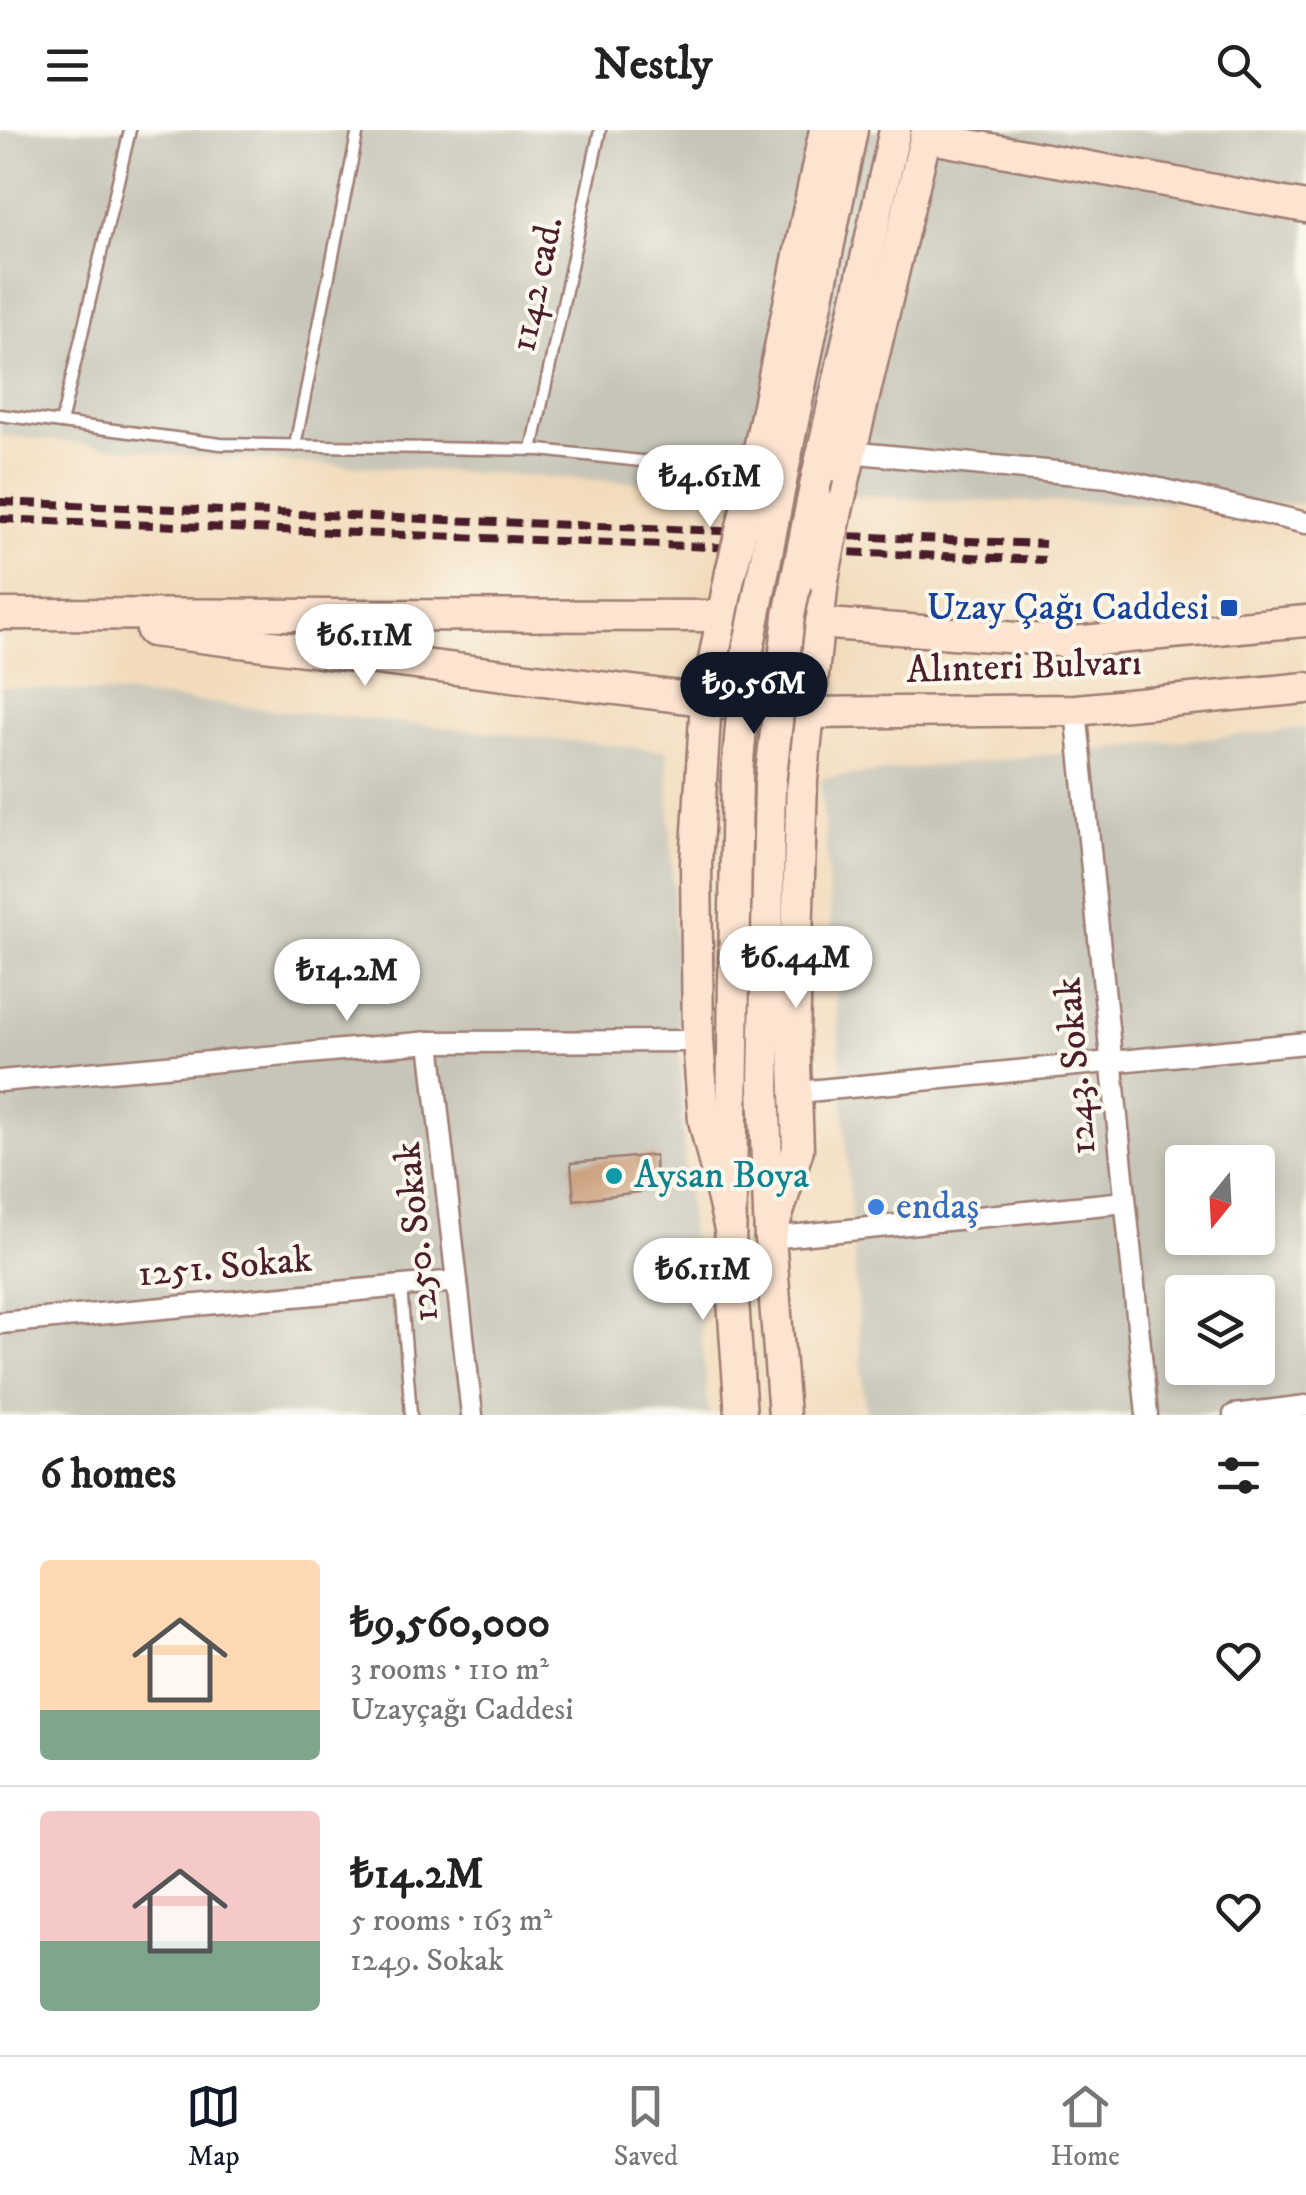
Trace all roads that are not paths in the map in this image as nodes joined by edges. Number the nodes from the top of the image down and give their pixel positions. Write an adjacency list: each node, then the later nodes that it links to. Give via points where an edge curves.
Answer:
1 (130, 130): 9 (lane)
2 (358, 130): 10 (lane)
3 (600, 130): 11 (lane, 1142 cad.)
4 (830, 130): 13 (main road); 30 (main road, bridge, via 785,461 747,655 738,774)
5 (895, 130): 31 (main road, bridge, via 789,616 770,784 764,1085)
6 (927, 133): 7 (main road); 12 (main road)
7 (1306, 207)
8 (0, 415): 9 (lane)
9 (61, 423): 10 (lane, via 221,444)
10 (295, 446): 11 (lane)
11 (532, 450): 13 (lane)
12 (848, 452): 14 (street, via 1108,477); 18 (main road, bridge)
13 (751, 488): 16 (main road, bridge)
14 (1306, 523)
15 (15, 615): 16 (main road, Alınteri Bulvarı); 20 (main road, Alınteri Bulvarı)
16 (720, 616): 18 (main road, Alınteri Bulvarı); 20 (main road)
17 (1306, 621): 18 (main road, Alınteri Bulvarı, via 1072,642)
18 (818, 626): 22 (main road)
19 (1306, 688): 21 (main road, Alınteri Bulvarı)
20 (706, 701): 22 (main road, Alınteri Bulvarı); 23 (main road, via 696,864)
21 (1076, 710): 22 (main road, Alınteri Bulvarı); 26 (street, 1243. Sokak)
22 (808, 713): 28 (main road, via 794,1036)
23 (698, 1041): 24 (street); 30 (main road, via 704,1120)
24 (430, 1042): 27 (street); 32 (street, 1250. Sokak)
25 (1306, 1043): 26 (street)
26 (1112, 1062): 28 (street); 29 (street, 1243. Sokak)
27 (0, 1080)
28 (798, 1092): 31 (main road, via 798,1149)
29 (1124, 1202): 31 (street); 40 (street, 1243. Sokak)
30 (730, 1229): 38 (main road)
31 (770, 1238): 39 (main road)
32 (457, 1281): 33 (street, 1251. Sokak); 37 (street, 1250. Sokak)
33 (401, 1286): 34 (street, 1251. Sokak); 36 (lane)
34 (0, 1323)
35 (1306, 1406): 41 (street)
36 (411, 1415)
37 (472, 1415)
38 (741, 1415)
39 (784, 1415)
40 (1147, 1415)
41 (1234, 1415)

